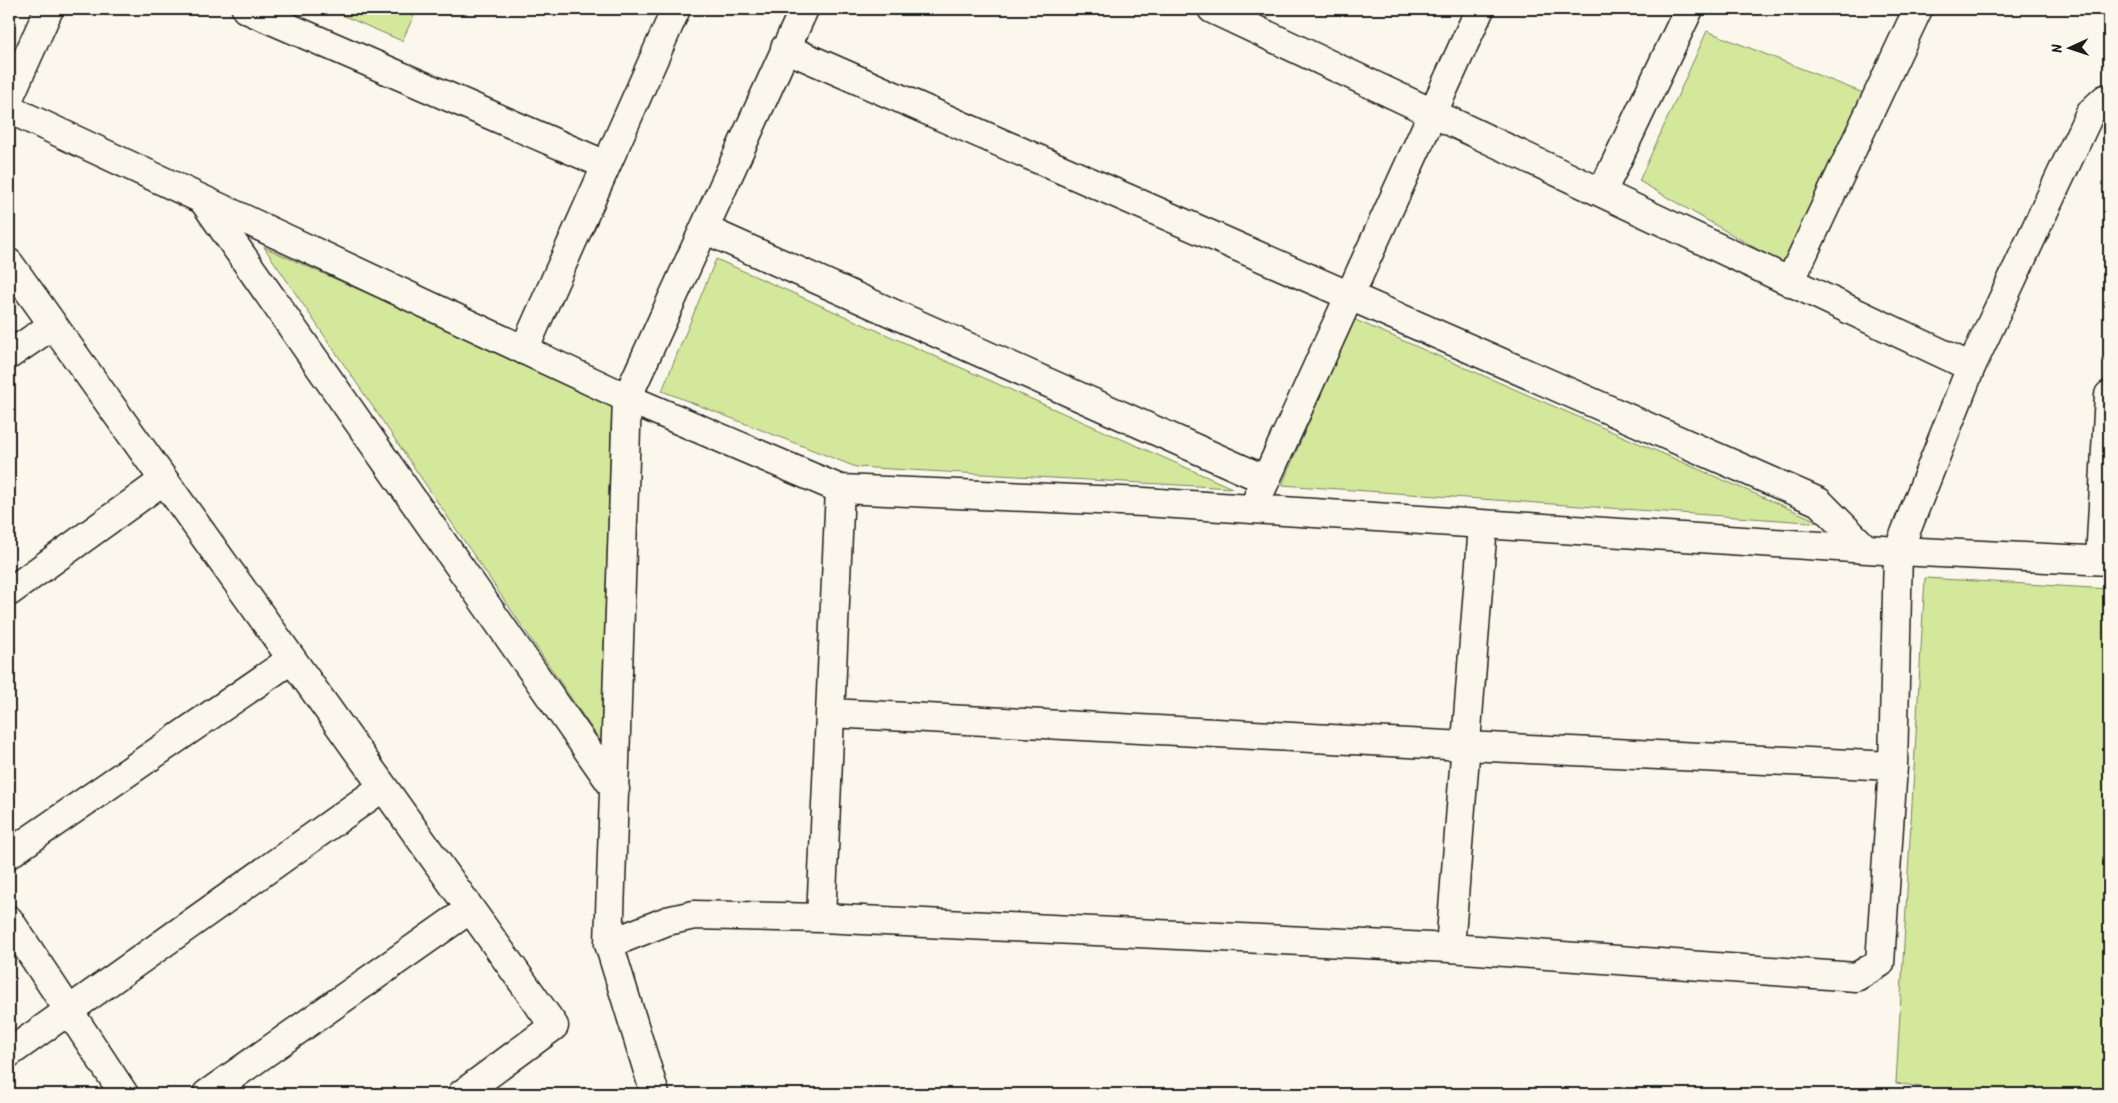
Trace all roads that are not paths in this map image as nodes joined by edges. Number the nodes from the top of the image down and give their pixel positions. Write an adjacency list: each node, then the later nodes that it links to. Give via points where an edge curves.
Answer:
1 (49, 9): 11 (street)
2 (246, 9): 15 (street)
3 (676, 9): 15 (street)
4 (804, 9): 10 (street)
5 (1212, 9): 9 (street)
6 (1480, 9): 14 (street)
7 (1689, 9): 16 (street)
8 (1918, 9): 20 (street)
9 (1251, 17): 14 (street)
10 (784, 48): 18 (street); 21 (street)
11 (9, 98)
12 (2109, 102): 25 (street, via 2105,100 2090,113)
13 (9, 109): 17 (street)
14 (1434, 112): 16 (street); 21 (street)
15 (606, 166): 23 (street)
16 (1602, 192): 20 (street)
17 (203, 200): 23 (street); 42 (street)
18 (704, 229): 27 (street); 29 (street)
19 (9, 263): 22 (street)
20 (1790, 282): 25 (street)
21 (1349, 297): 29 (street); 33 (street, via 1819,502)
22 (53, 325): 24 (street); 28 (street)
23 (524, 350): 27 (street)
24 (9, 355)
25 (1971, 367): 34 (street)
26 (2109, 395): 35 (street)
27 (627, 398): 30 (street); 42 (street)
28 (164, 480): 36 (street); 37 (street)
29 (1266, 480): 31 (street)
30 (840, 489): 31 (street); 38 (street)
31 (1252, 509): 32 (street)
32 (1483, 524): 33 (street); 39 (street)
33 (1865, 548): 34 (street)
34 (1898, 551): 35 (street); 40 (street)
35 (2105, 560)
36 (9, 592)
37 (292, 659): 41 (street); 43 (street)
38 (830, 713): 39 (street); 45 (street)
39 (1466, 746): 40 (street); 48 (street)
40 (1892, 766): 48 (street, via 1880,964 1856,977)
41 (383, 787): 44 (street); 49 (street)
42 (615, 789): 47 (street)
43 (9, 854)
44 (470, 909): 52 (street); 53 (street, via 554,1026)
45 (821, 918): 47 (street, via 694,915 667,920); 48 (street)
46 (9, 920): 49 (street)
47 (610, 944): 54 (street)
48 (1450, 948)
49 (68, 1011): 50 (street); 51 (street)
50 (9, 1053)
51 (124, 1094)
52 (207, 1094)
53 (462, 1094)
54 (655, 1094)

